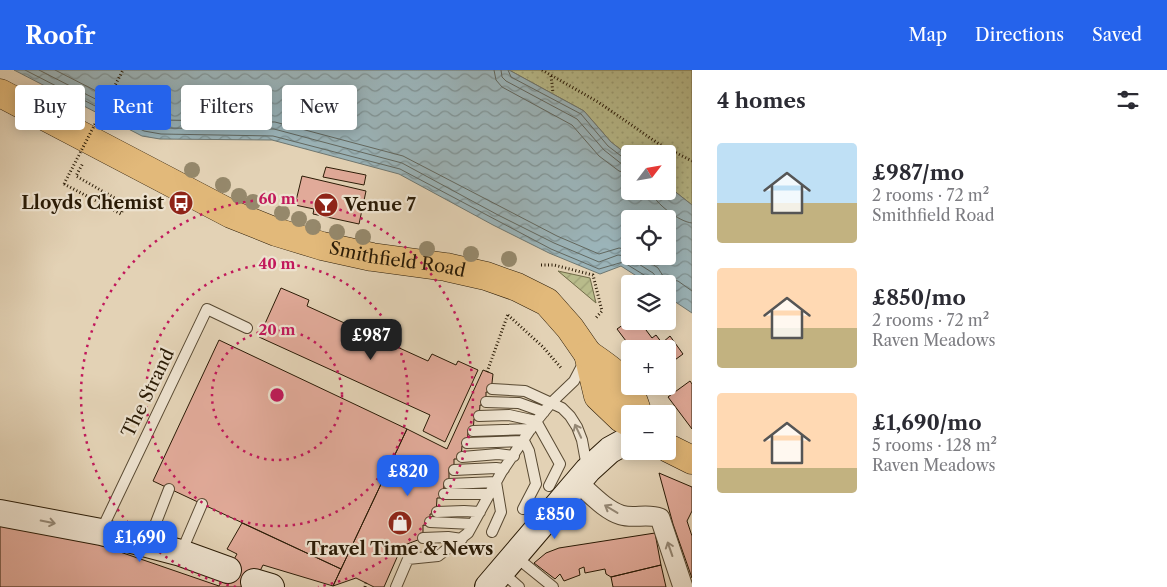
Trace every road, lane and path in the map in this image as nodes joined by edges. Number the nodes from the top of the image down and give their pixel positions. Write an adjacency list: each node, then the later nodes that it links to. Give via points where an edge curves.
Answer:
1 (123, 70): 6 (path, bridge, via 64,184 121,214 126,204 76,176)
2 (542, 70): 3 (path)
3 (551, 75): 4 (path); 7 (path, via 598,102 659,144)
4 (553, 92)
5 (0, 93): 9 (main road, Smithfield Road, via 231,214 276,232 372,257 486,276)
6 (86, 157)
7 (692, 161)
8 (541, 265): 11 (path, via 593,275 602,311)
9 (517, 287): 10 (path); 13 (main road, Smithfield Road, via 547,302)
10 (508, 315): 14 (path, via 543,347); 15 (path)
11 (595, 318)
12 (247, 328): 48 (lane, The Strand, via 207,309)
13 (588, 354): 18 (main road, Smithfield Road, via 611,370 631,394); 19 (lane, via 574,381); 21 (main road, Smithfield Road, via 598,396)
14 (562, 370)
15 (487, 372)
16 (492, 389): 19 (lane, via 525,391)
17 (486, 402): 19 (lane)
18 (635, 405)
19 (548, 407): 22 (lane); 33 (lane, one-way to 19, via 582,440 577,427 562,408)
20 (480, 416): 22 (lane, via 509,416)
21 (621, 418)
22 (534, 425): 23 (lane); 24 (lane); 36 (lane, via 560,464)
23 (473, 431)
24 (524, 440): 25 (lane); 28 (lane); 41 (lane, via 536,484)
25 (467, 443)
26 (621, 444): 33 (street)
27 (676, 452): 30 (main road)
28 (514, 456): 29 (lane); 31 (lane)
29 (462, 457)
30 (692, 460)
31 (504, 469): 32 (lane); 34 (lane)
32 (454, 470)
33 (582, 476): 45 (lane, via 547,502); 55 (street); 58 (street, one-way to 33, via 660,518 653,515 622,516 607,508)
34 (496, 482): 35 (lane); 39 (lane); 49 (lane, via 502,512)
35 (449, 484)
36 (550, 486)
37 (169, 488): 52 (lane)
38 (444, 494): 39 (lane)
39 (490, 494): 43 (lane)
40 (202, 504): 53 (lane)
41 (523, 509)
42 (437, 512): 43 (lane)
43 (480, 512): 47 (lane)
44 (0, 513): 48 (street, one-way to 48)
45 (534, 517)
46 (430, 522): 47 (lane)
47 (473, 524): 51 (lane)
48 (101, 532): 52 (street)
49 (492, 532)
50 (423, 538): 51 (lane)
51 (462, 540): 56 (lane, via 438,556 408,559)
52 (147, 544): 53 (street)
53 (181, 553): 54 (street)
54 (228, 570)
55 (497, 578): 57 (lane)
56 (396, 587)
57 (553, 587)
58 (683, 587)

